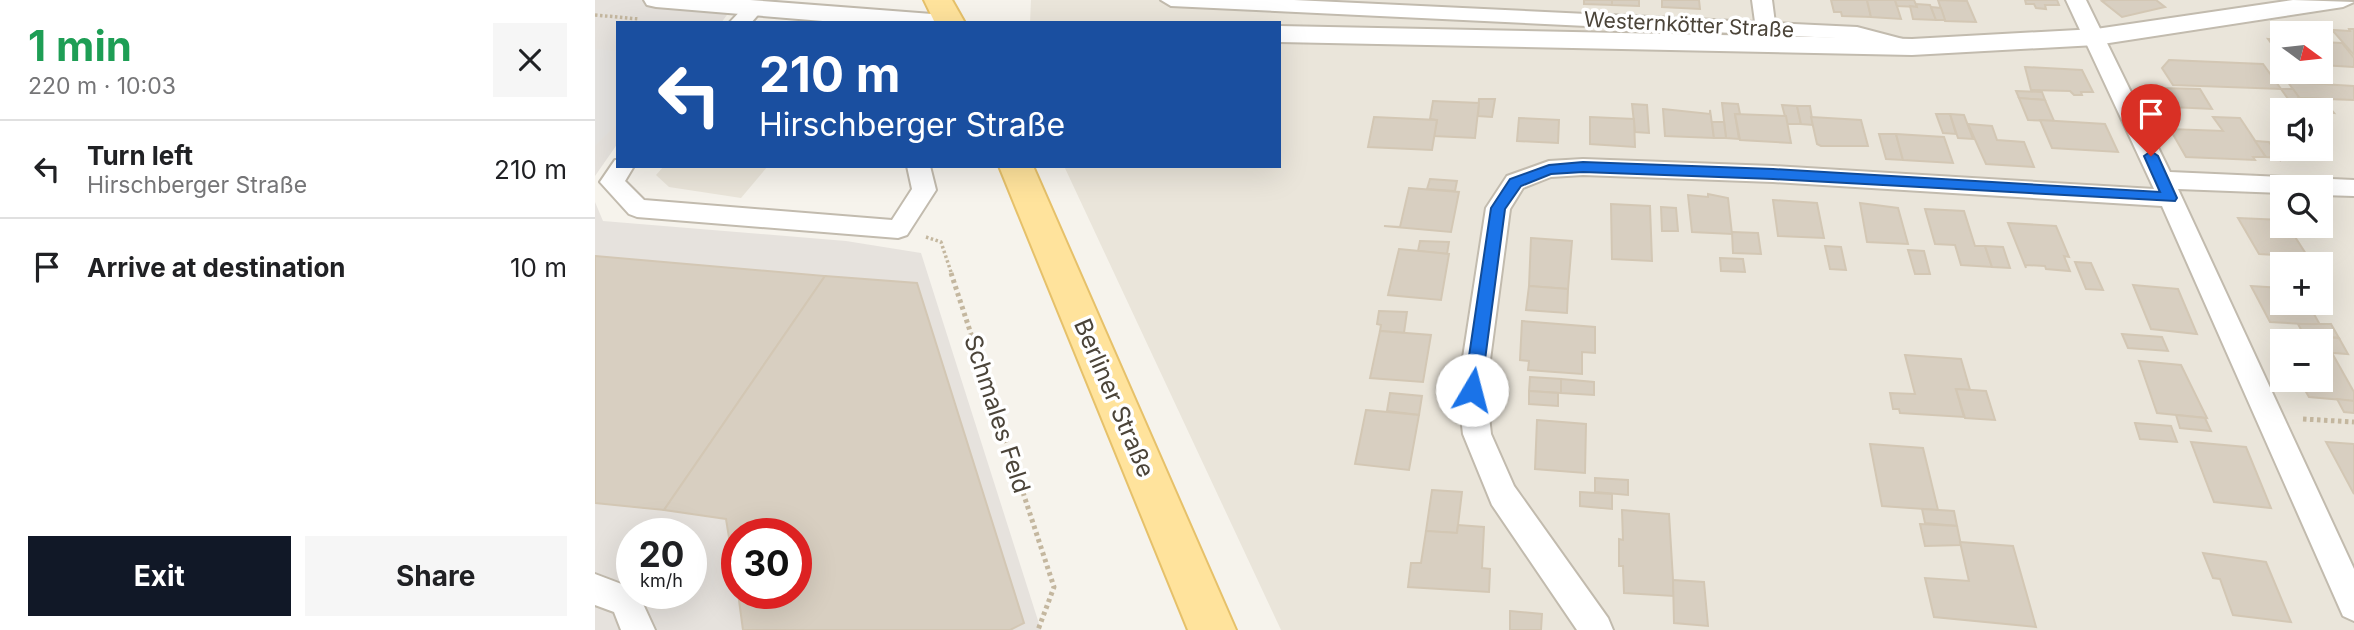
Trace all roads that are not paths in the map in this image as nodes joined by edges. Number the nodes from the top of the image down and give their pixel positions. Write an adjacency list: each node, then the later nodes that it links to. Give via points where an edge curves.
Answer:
1 (656, 0): 8 (street)
2 (938, 0): 10 (main road)
3 (1171, 0): 7 (street, Westernkötter Straße)
4 (1762, 0): 11 (street)
5 (2076, 0): 13 (street)
6 (2343, 0): 13 (street, Westernkötter Straße)
7 (1245, 2): 11 (street, Westernkötter Straße)
8 (746, 16): 9 (street)
9 (914, 21)
10 (946, 21)
11 (1766, 28): 14 (street, Westernkötter Straße, via 1857,33)
12 (1281, 34): 14 (street, Westernkötter Straße)
13 (2096, 37): 14 (street, Westernkötter Straße); 19 (street)
14 (1912, 47)
15 (622, 168): 16 (street, via 613,182 636,208 898,229 924,190)
16 (918, 168)
17 (1017, 168): 23 (main road, Berliner Straße)
18 (2354, 188): 19 (street)
19 (2166, 189): 21 (street); 24 (street, via 1583,167 1549,169 1515,182 1498,208 1472,390 1477,434 1503,495)
20 (595, 589): 22 (street, via 625,601)
21 (2354, 605)
22 (638, 630)
23 (1212, 630)
24 (1596, 630)

